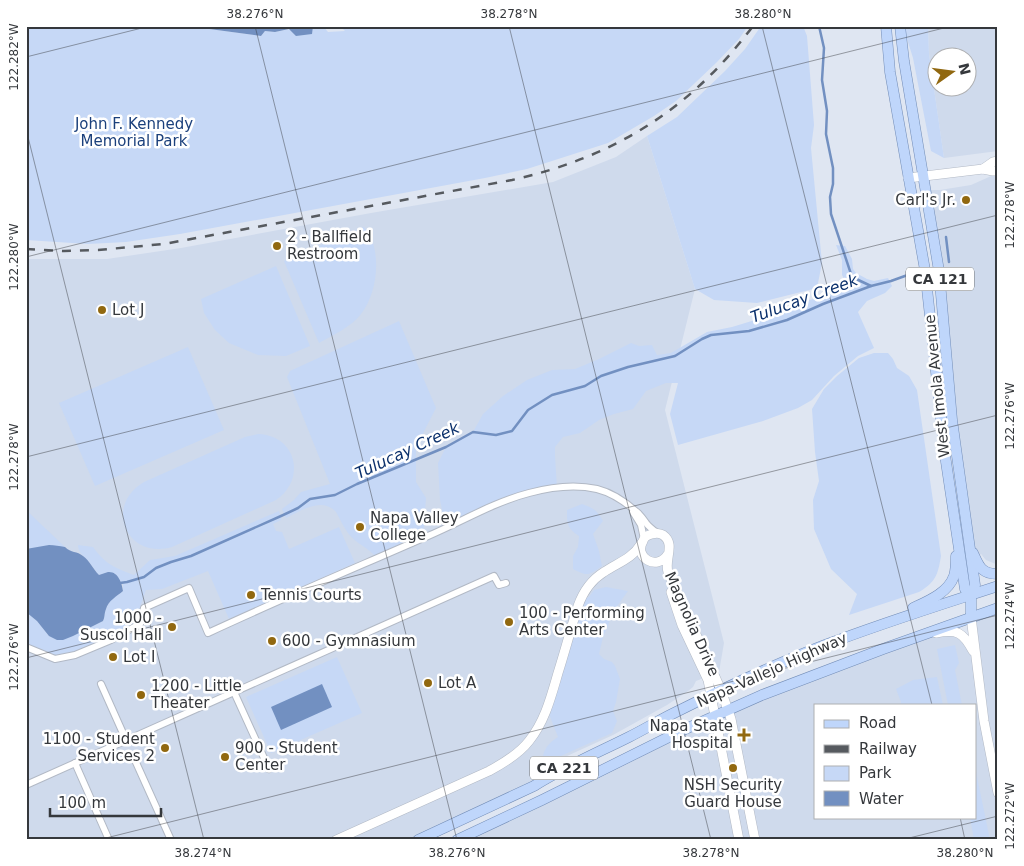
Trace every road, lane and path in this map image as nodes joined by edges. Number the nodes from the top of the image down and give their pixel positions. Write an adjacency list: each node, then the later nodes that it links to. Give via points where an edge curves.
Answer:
1 (886, 26): 7 (main road, West Imola Avenue / CA 121, via 890,72)
2 (900, 26): 6 (main road, West Imola Avenue / CA 121)
3 (998, 161): 4 (street)
4 (983, 169): 5 (street); 6 (street)
5 (998, 171)
6 (923, 176): 7 (street); 8 (main road, West Imola Avenue / CA 121, via 939,271)
7 (908, 178): 9 (main road, West Imola Avenue / CA 121, via 925,270)
8 (947, 369): 9 (street); 13 (main road, West Imola Avenue / CA 121)
9 (936, 371): 11 (main road, West Imola Avenue / CA 121)
10 (630, 507): 12 (street); 14 (street, via 641,525); 26 (street, via 597,489 557,488 528,493 208,632 189,588 144,608 140,624 134,628 75,655 55,659)
11 (952, 508): 21 (main road, West Imola Avenue / CA 121, via 965,589); 24 (main road, via 956,556 955,573 950,583 932,598)
12 (657, 533): 14 (street, via 650,534); 15 (street, Magnolia Drive, via 668,541)
13 (968, 537): 18 (main road, CA 121, via 982,570); 21 (main road, West Imola Avenue, via 974,585)
14 (642, 542): 16 (street, Magnolia Drive, via 641,552); 17 (street, via 632,556)
15 (668, 554): 16 (street, Magnolia Drive, via 664,560); 29 (street, Magnolia Drive, via 668,572)
16 (651, 561): 17 (street, via 634,559); 31 (street, Magnolia Drive, via 661,569 668,583 682,625 708,680)
17 (620, 564): 44 (street, via 600,574 583,594 544,718 522,749 489,771)
18 (998, 574)
19 (506, 583): 30 (street, via 499,585 494,576)
20 (998, 586): 21 (main road, CA 221)
21 (971, 595): 23 (main road, West Imola Avenue / CA 121); 24 (main road, Napa-Vallejo Highway / CA 221)
22 (998, 608): 23 (main road, Napa-Vallejo Highway)
23 (971, 617): 25 (main road, Napa-Vallejo Highway / CA 221); 27 (street)
24 (885, 623): 29 (main road, Napa-Vallejo Highway / CA 221, via 824,645)
25 (914, 638): 27 (street, via 946,631 957,632 965,637); 32 (main road, Napa-Vallejo Highway / CA 221)
26 (26, 647)
27 (977, 660): 41 (street)
28 (100, 684): 34 (street)
29 (721, 690): 31 (main road, Napa-Vallejo Highway / CA 221); 32 (street, Magnolia Drive)
30 (234, 692): 34 (street); 39 (street)
31 (710, 695): 33 (street, Magnolia Drive); 45 (main road, Napa-Vallejo Highway / CA 221, via 534,786)
32 (728, 711): 33 (main road, Napa-Vallejo Highway / CA 221); 35 (street, Magnolia Drive)
33 (716, 716): 37 (street, Magnolia Drive); 46 (main road, Napa-Vallejo Highway / CA 221)
34 (126, 740): 38 (street)
35 (738, 755): 37 (street); 48 (street, Magnolia Drive)
36 (134, 758): 43 (street)
37 (723, 758): 47 (street, Magnolia Drive)
38 (75, 763): 40 (street); 42 (street)
39 (269, 769)
40 (26, 785)
41 (998, 793)
42 (108, 840)
43 (172, 840)
44 (336, 840)
45 (418, 840)
46 (457, 840)
47 (739, 840)
48 (755, 840)

